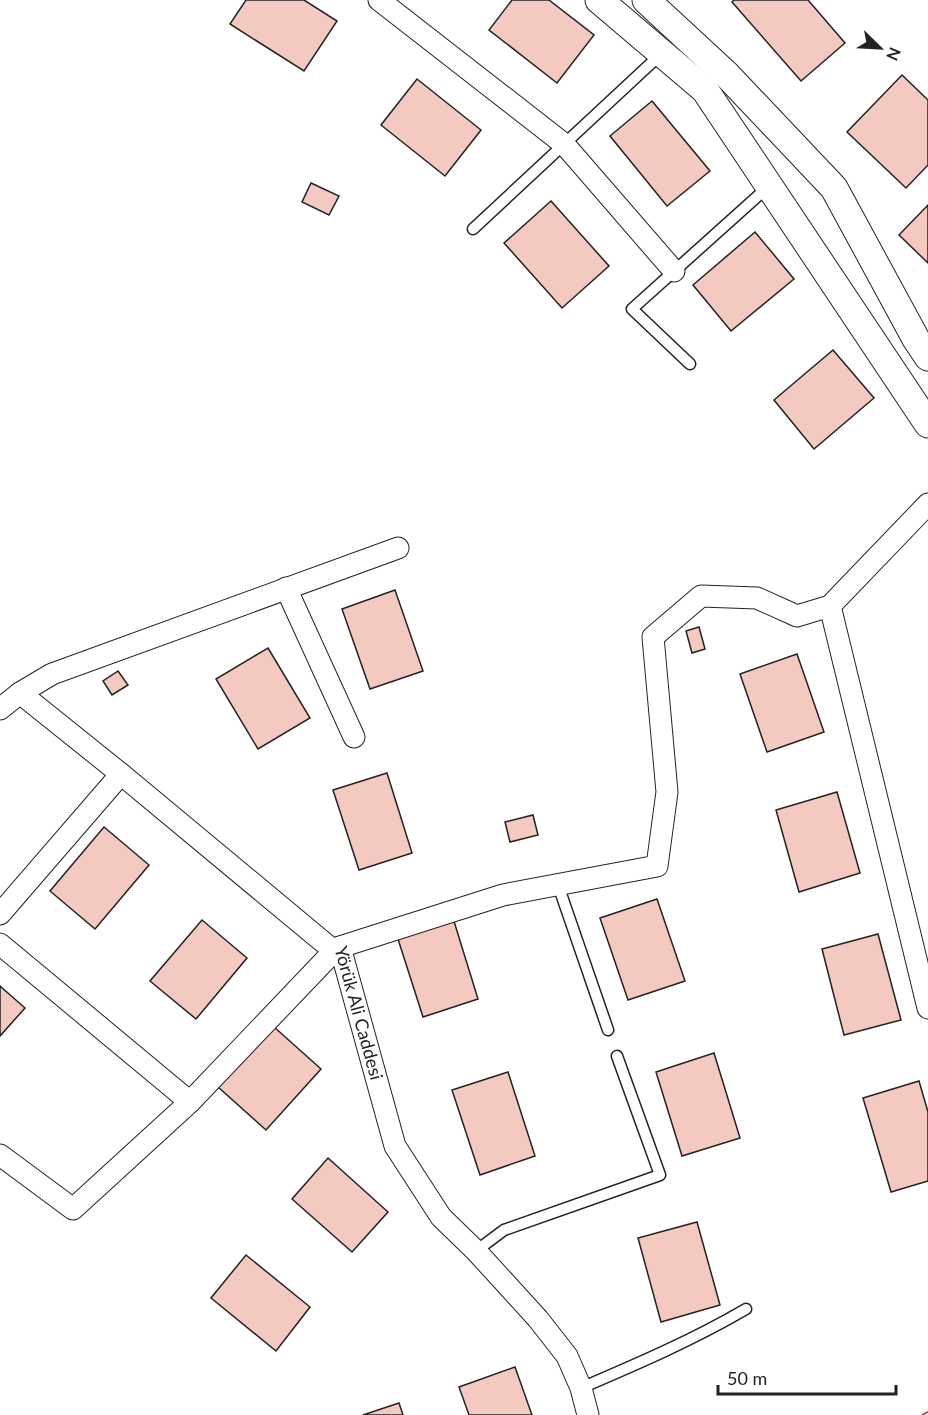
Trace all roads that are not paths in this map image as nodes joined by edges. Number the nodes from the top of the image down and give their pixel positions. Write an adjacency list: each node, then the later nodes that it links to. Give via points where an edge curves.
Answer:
1 (379, 0): 5 (street)
2 (599, 0): 4 (street)
3 (646, 0): 9 (street, via 727,75 834,188)
4 (661, 53): 5 (lane); 6 (street, via 705,90)
5 (564, 144): 7 (lane); 8 (street)
6 (769, 186): 8 (lane); 11 (street)
7 (473, 229)
8 (674, 271): 10 (lane, via 632,309)
9 (928, 357)
10 (690, 364)
11 (928, 424)
12 (928, 504): 15 (street)
13 (398, 548): 14 (street)
14 (286, 588): 16 (street, via 52,674); 18 (street)
15 (830, 606): 20 (street, via 797,616 757,598 701,596 653,637 667,792 657,866); 24 (street)
16 (20, 693): 17 (street); 19 (street, Yörük Ali Caddesi)
17 (0, 709)
18 (354, 737)
19 (121, 774): 21 (street); 23 (street, Yörük Ali Caddesi)
20 (558, 885): 23 (street, via 503,896); 25 (lane)
21 (0, 914)
22 (0, 944): 27 (street)
23 (337, 949): 27 (street); 29 (street, Yörük Ali Caddesi, via 395,1146 441,1217)
24 (928, 1008)
25 (608, 1030)
26 (617, 1056): 29 (lane, via 660,1175 504,1230)
27 (190, 1102): 28 (street, via 73,1209)
28 (0, 1155)
29 (476, 1251): 31 (street, Yörük Ali Caddesi, via 567,1356)
30 (746, 1309): 31 (lane, via 674,1348)
31 (581, 1388): 32 (street, Yörük Ali Caddesi)
32 (588, 1415)

